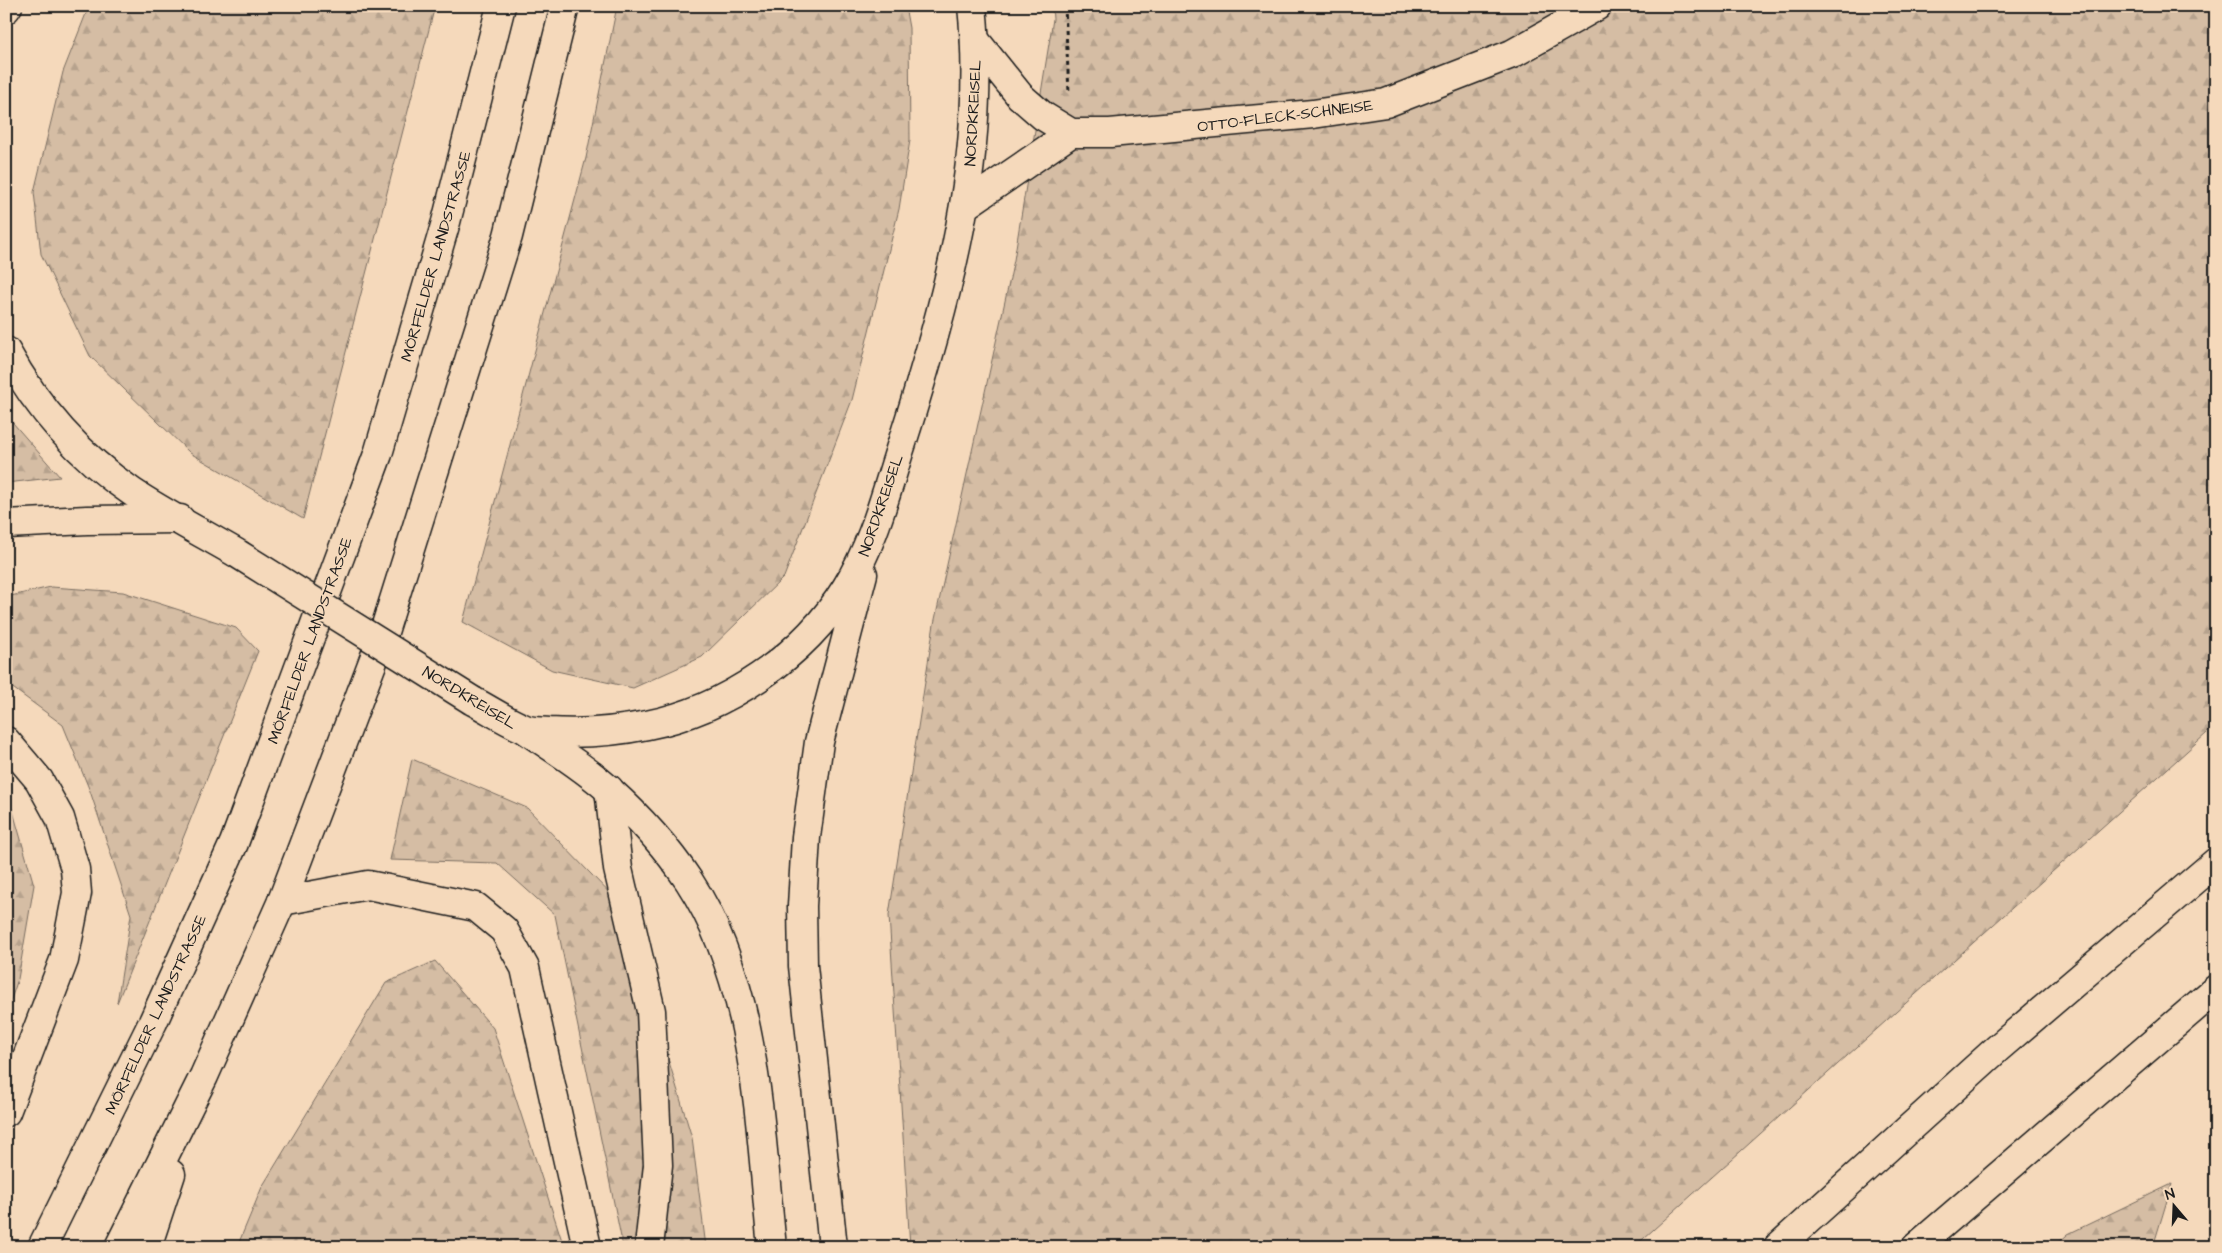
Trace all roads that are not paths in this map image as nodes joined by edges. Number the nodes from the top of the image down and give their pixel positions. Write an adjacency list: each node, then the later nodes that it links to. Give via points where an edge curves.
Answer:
1 (501, 6): 20 (main road, MÖRFELDER LANDSTRASSE, via 446,222 378,454 234,842 153,1022)
2 (565, 6): 16 (main road, via 508,236 430,489 383,636)
3 (972, 6): 5 (main road, NORDKREISEL)
4 (1597, 6): 6 (main road, OTTO-FLECK-SCHNEISE, via 1512,54 1386,103 1313,114 1110,133)
5 (975, 40): 6 (main road, via 1020,96 1043,116); 7 (main road, NORDKREISEL, via 976,92)
6 (1071, 133): 7 (main road)
7 (966, 205): 11 (main road, NORDKREISEL, via 916,398)
8 (6, 351): 9 (main road, NORDKREISEL, via 54,424 91,461 133,493)
9 (180, 519): 10 (main road); 12 (main road, NORDKREISEL, bridge)
10 (6, 524)
11 (868, 549): 12 (main road, NORDKREISEL, via 845,590 817,626 784,658 754,680 706,707 662,722 617,731); 26 (main road, via 819,742 806,837 802,906 803,966)
12 (525, 730): 14 (main road)
13 (6, 741): 19 (main road, via 39,780 60,818 75,869 77,893 64,960)
14 (609, 789): 24 (main road, via 618,869 651,1011 658,1165); 25 (main road, via 663,847 689,882 726,958 754,1070)
15 (2216, 862): 27 (main road, via 1998,1048)
16 (282, 901): 18 (main road); 23 (main road, via 368,885 476,907 504,930 525,968)
17 (2216, 989): 28 (main road)
18 (204, 1076): 21 (main road); 22 (main road)
19 (6, 1112)
20 (42, 1247)
21 (119, 1247)
22 (147, 1247)
23 (587, 1247)
24 (650, 1247)
25 (772, 1247)
26 (833, 1247)
27 (1778, 1247)
28 (1916, 1247)

